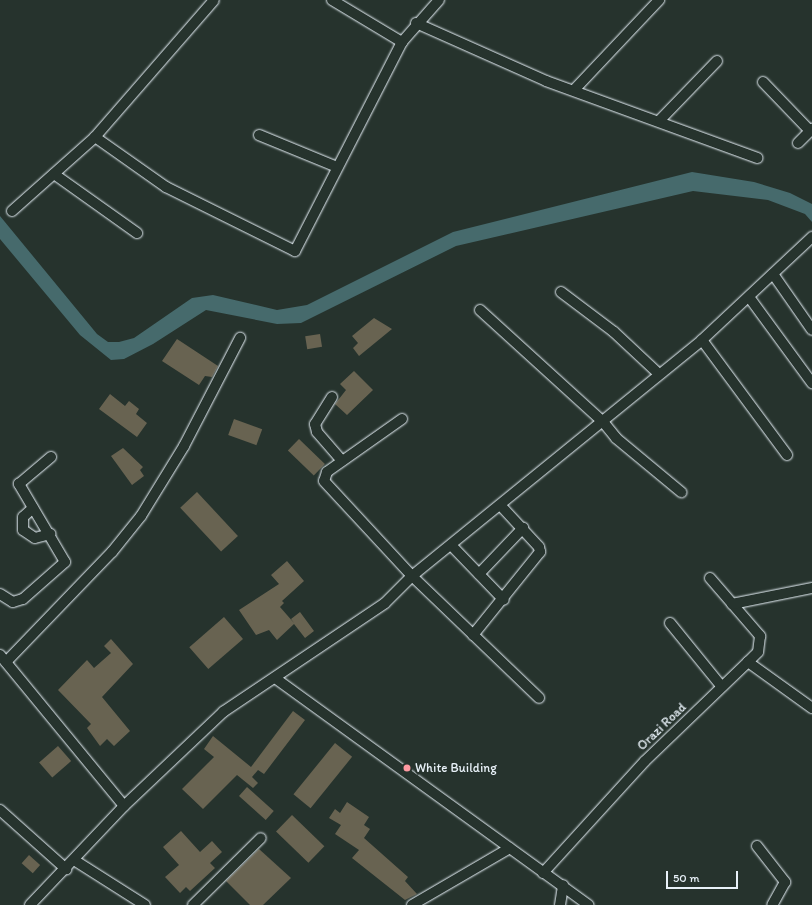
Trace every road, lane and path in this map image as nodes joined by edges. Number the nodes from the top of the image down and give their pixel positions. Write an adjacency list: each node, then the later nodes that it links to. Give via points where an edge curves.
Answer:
1 (214, 0): 13 (street)
2 (332, 0): 6 (street)
3 (439, 0): 5 (street)
4 (660, 0): 9 (street)
5 (416, 24): 6 (street); 9 (street)
6 (402, 42): 16 (street)
7 (716, 61): 10 (street)
8 (763, 82): 11 (street)
9 (574, 90): 10 (street)
10 (660, 120): 15 (street)
11 (811, 130): 14 (street)
12 (259, 135): 16 (street)
13 (95, 137): 16 (street, via 166,187 289,252 299,246); 17 (street)
14 (798, 143)
15 (757, 158)
16 (338, 168)
17 (54, 174): 18 (street); 19 (street)
18 (12, 211)
19 (137, 233)
20 (810, 239): 21 (street)
21 (773, 274): 23 (street); 25 (street)
22 (561, 292): 28 (street, via 614,332)
23 (749, 296): 27 (street); 29 (street)
24 (480, 310): 32 (street)
25 (812, 330)
26 (240, 338): 51 (street, via 184,446 141,516 112,552)
27 (702, 340): 28 (street); 33 (street)
28 (659, 374): 32 (street)
29 (812, 383)
30 (332, 397): 35 (street, via 316,424 317,432)
31 (402, 419): 35 (street)
32 (604, 423): 36 (street, via 616,438); 37 (street)
33 (787, 455)
34 (51, 457): 38 (street, via 19,484)
35 (342, 461): 43 (street, via 327,472 324,481 327,487)
36 (681, 492)
37 (501, 506): 39 (street); 41 (street)
38 (33, 508): 40 (street); 40 (street, via 23,517 23,530 34,538)
39 (523, 528): 42 (street); 47 (street, via 540,552)
40 (50, 534): 46 (street, via 64,557 60,568 22,599 13,602)
41 (451, 545): 42 (street); 43 (street)
42 (479, 574): 47 (street)
43 (412, 576): 50 (street); 53 (street, via 385,603)
44 (710, 578): 48 (street, Orazi Road)
45 (812, 588): 48 (street)
46 (0, 594)
47 (504, 600): 50 (street)
48 (732, 604): 52 (street, Orazi Road, via 760,636 758,652)
49 (670, 623): 54 (street)
50 (473, 635): 55 (street)
51 (3, 659): 57 (street)
52 (748, 662): 54 (street, Orazi Road); 56 (street)
53 (274, 678): 57 (street, via 224,712); 61 (street)
54 (722, 687): 64 (street, Orazi Road, via 645,761)
55 (539, 698)
56 (812, 708)
57 (124, 806): 62 (street)
58 (0, 810): 63 (street)
59 (261, 838): 68 (street)
60 (757, 846): 72 (street, via 785,882)
61 (510, 848): 64 (street); 69 (street)
62 (74, 860): 63 (street); 67 (street)
63 (66, 868): 66 (street)
64 (543, 873): 65 (street)
65 (563, 885): 70 (street); 71 (street)
66 (30, 905)
67 (145, 905)
68 (193, 905)
69 (412, 905)
70 (560, 905)
71 (589, 905)
72 (772, 905)

